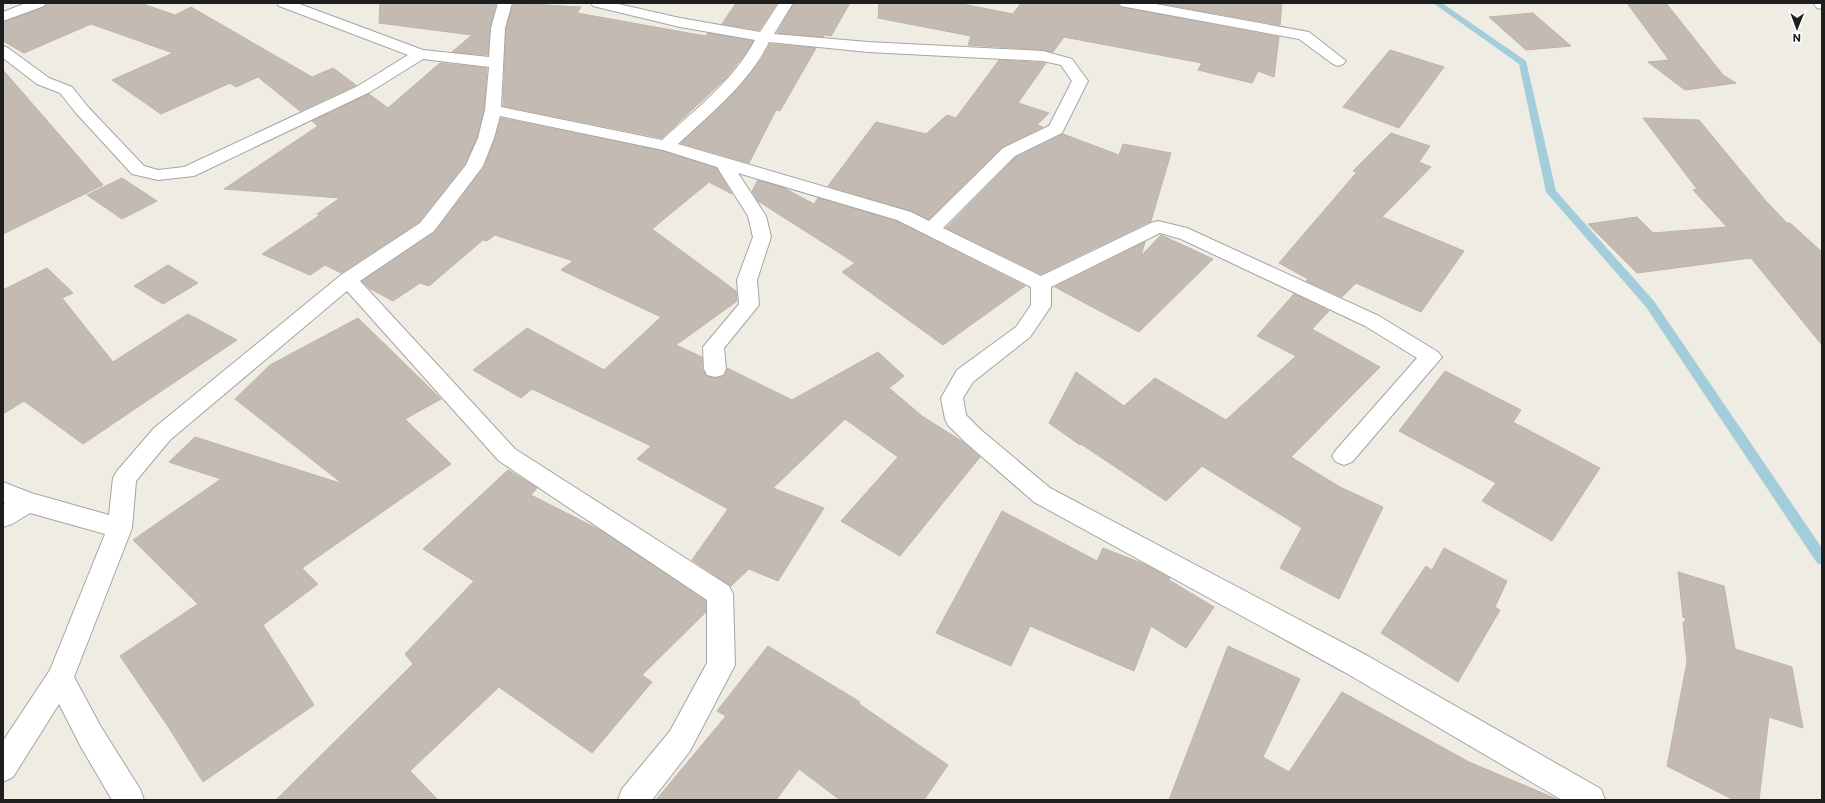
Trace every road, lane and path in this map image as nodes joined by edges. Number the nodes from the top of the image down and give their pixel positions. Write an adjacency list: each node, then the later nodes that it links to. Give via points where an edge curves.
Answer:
1 (39, 3): 7 (street)
2 (284, 3): 10 (street)
3 (504, 3): 12 (street, via 498,28)
4 (598, 3): 8 (street, via 655,18)
5 (786, 3): 8 (street)
6 (1126, 3): 11 (street, via 1304,35)
7 (3, 17)
8 (764, 37): 14 (street, via 753,58 719,97); 16 (street, via 842,45 1043,56 1067,62 1080,80 1056,130 1008,152)
9 (3, 51): 10 (street, via 43,81 66,90 138,170 158,175 188,172 364,89)
10 (420, 54): 12 (street)
11 (1338, 61)
12 (497, 63): 13 (street)
13 (493, 110): 14 (street); 17 (street, via 486,138 474,166 427,227)
14 (666, 146): 15 (street)
15 (724, 164): 16 (street, via 904,216); 19 (street, via 757,216 762,237 747,280 749,305 713,347)
16 (930, 230): 18 (street)
17 (348, 280): 24 (street, via 162,434 125,478); 28 (street, via 507,455 720,594 721,665 680,741)
18 (1041, 284): 20 (street, via 1158,227 1187,234 1365,318 1431,357); 29 (street, via 1041,306 1023,332 965,376 952,398 956,419 973,436 1042,495 1356,664)
19 (716, 369)
20 (1344, 456)
21 (3, 492): 22 (street)
22 (27, 502): 23 (street); 24 (street)
23 (3, 517)
24 (120, 528): 25 (street)
25 (60, 678): 26 (street); 27 (street, via 91,737)
26 (3, 767)
27 (129, 800)
28 (633, 800)
29 (1590, 800)

